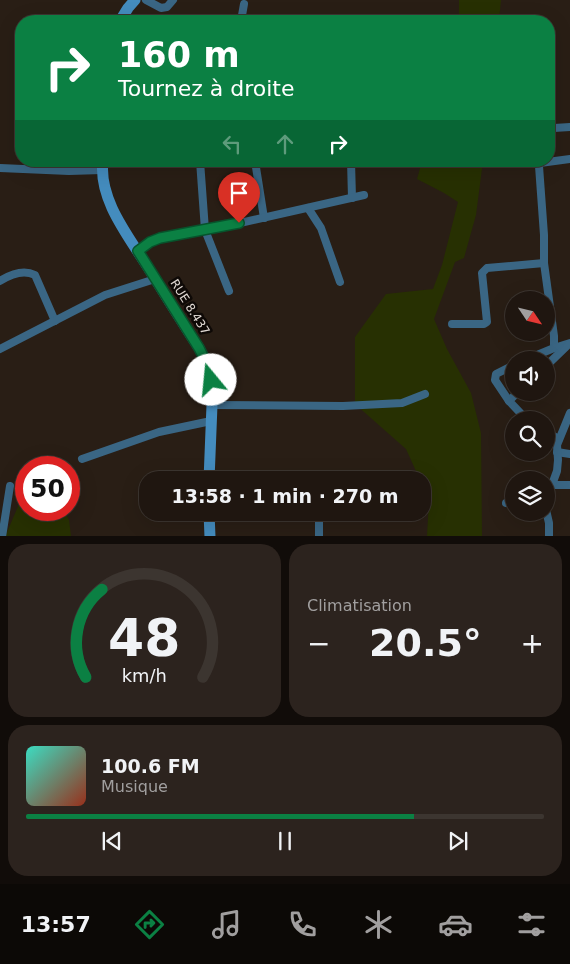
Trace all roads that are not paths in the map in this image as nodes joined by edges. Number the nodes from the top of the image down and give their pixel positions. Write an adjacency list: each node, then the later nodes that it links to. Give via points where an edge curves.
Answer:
1 (136, 0): 5 (main road)
2 (146, 0): 3 (street, via 162,8)
3 (174, 0)
4 (244, 4): 6 (street)
5 (124, 15)
6 (243, 15)
7 (570, 127): 8 (street)
8 (555, 128)
9 (570, 159): 10 (street)
10 (555, 161)
11 (95, 167): 17 (street, via 69,171)
12 (102, 167): 23 (main road, RUE 8.437, via 105,188 115,216)
13 (200, 167): 22 (street)
14 (256, 167): 21 (street)
15 (350, 167): 19 (street)
16 (539, 167): 24 (street)
17 (0, 168)
18 (364, 195): 19 (street)
19 (352, 198): 20 (street)
20 (308, 208): 21 (street); 27 (street, via 321,228)
21 (264, 218): 22 (street)
22 (205, 230): 23 (street, via 160,238); 28 (street)
23 (138, 251): 25 (main road, RUE 8.437)
24 (544, 263): 30 (street, via 487,268 482,273 487,322); 32 (street)
25 (155, 279): 29 (street, via 105,295); 40 (main road, RUE 8.437, via 206,362)
26 (0, 281): 29 (street, via 21,272 35,275)
27 (340, 282)
28 (229, 291)
29 (55, 321): 33 (street)
30 (452, 324)
31 (570, 343): 32 (street); 35 (street)
32 (554, 348): 34 (street)
33 (0, 349)
34 (547, 351)
35 (555, 357)
36 (505, 370): 38 (street, via 496,374 495,380)
37 (426, 394): 40 (street, via 402,403)
38 (505, 395)
39 (509, 401): 41 (street)
40 (212, 405): 43 (main road, RUE 8.437)
41 (518, 411)
42 (570, 413): 45 (street)
43 (211, 422): 48 (street, via 159,432); 49 (main road, RUE 8.437)
44 (555, 437): 45 (street)
45 (559, 439): 46 (street)
46 (556, 452): 47 (street); 50 (street)
47 (570, 454)
48 (82, 459)
49 (209, 471)
50 (555, 477)
51 (555, 485): 52 (street)
52 (570, 485)
53 (10, 486): 57 (street)
54 (209, 521): 58 (main road)
55 (319, 521): 59 (street)
56 (549, 521): 60 (street)
57 (2, 536)
58 (210, 536)
59 (319, 536)
60 (549, 536)

